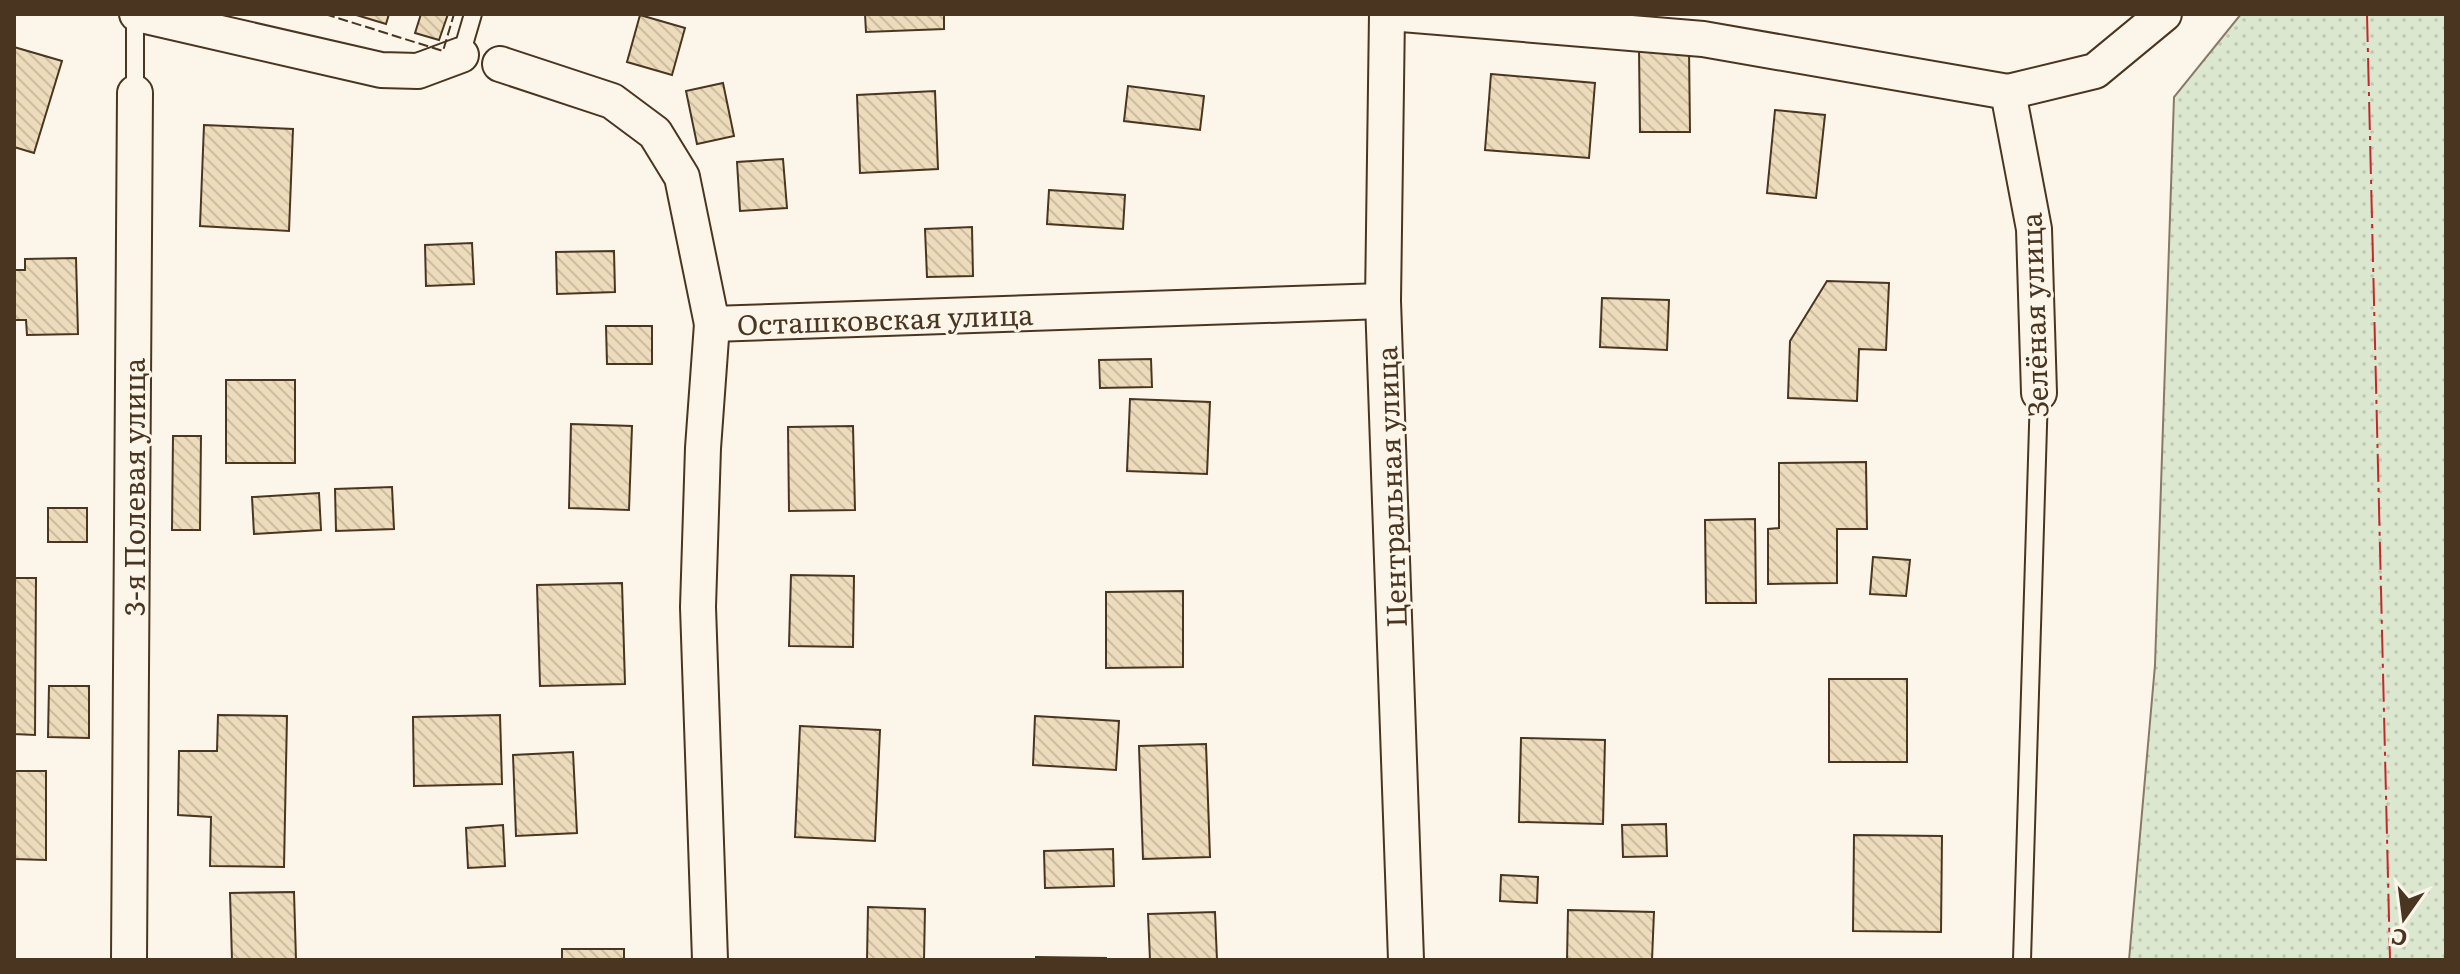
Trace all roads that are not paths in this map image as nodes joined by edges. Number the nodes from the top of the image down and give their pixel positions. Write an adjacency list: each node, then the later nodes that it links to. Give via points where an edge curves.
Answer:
1 (136, 14): 6 (street, via 381,70 418,71); 9 (lane, 3-я Полевая улица)
2 (473, 14): 6 (lane)
3 (1387, 14): 10 (street, Центральная улица)
4 (1402, 14): 8 (street, via 1703,39)
5 (2164, 14): 8 (street, via 2095,71)
6 (461, 55)
7 (500, 64): 11 (street, Осташковская улица, via 612,101 655,133 682,177)
8 (2008, 92): 12 (street, Зелёная улица, via 2034,229)
9 (135, 93): 13 (street, 3-я Полевая улица)
10 (1383, 301): 11 (street, Осташковская улица); 15 (street, Центральная улица)
11 (712, 324): 14 (street, via 698,607)
12 (2039, 393): 16 (lane, Зелёная улица)
13 (129, 960)
14 (710, 960)
15 (1406, 960)
16 (2022, 960)

